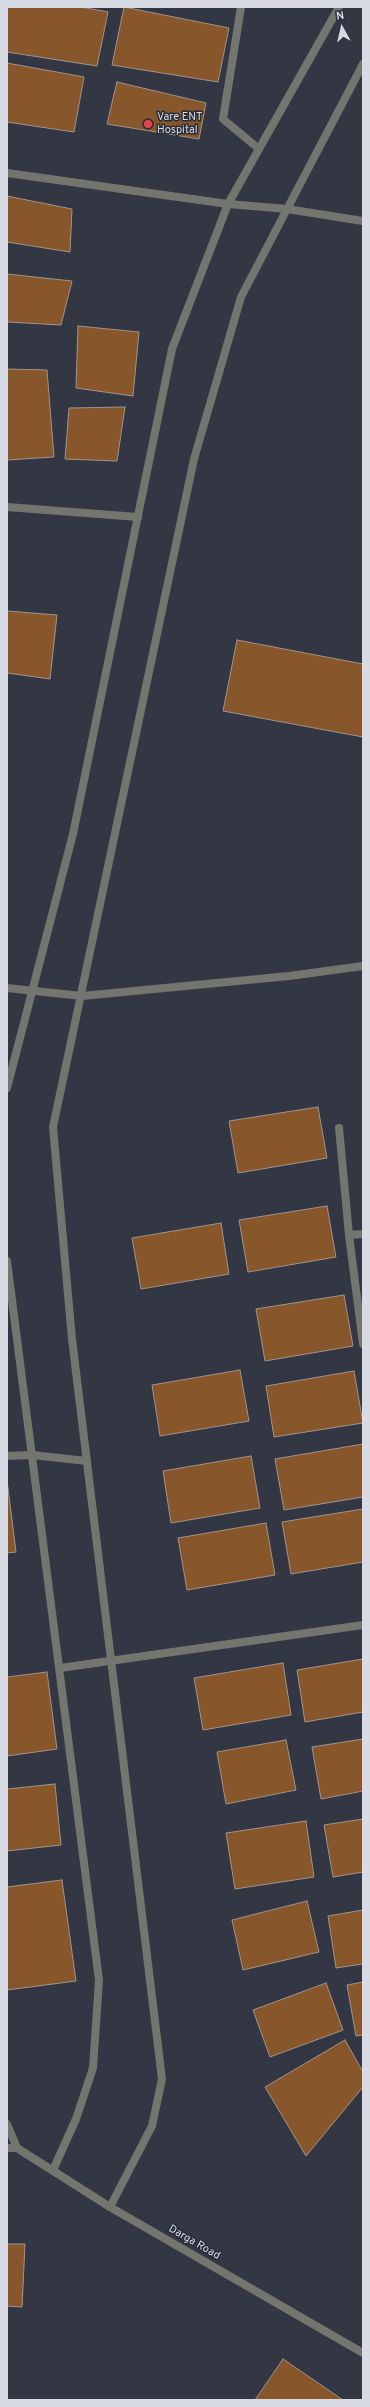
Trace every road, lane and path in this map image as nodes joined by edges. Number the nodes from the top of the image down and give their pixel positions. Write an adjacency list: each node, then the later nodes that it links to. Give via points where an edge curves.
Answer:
1 (241, 7): 4 (street, via 223,119)
2 (339, 7): 4 (street)
3 (363, 64): 7 (street)
4 (259, 149): 6 (street)
5 (7, 173): 6 (street)
6 (228, 204): 7 (street); 10 (street, via 172,349)
7 (287, 209): 8 (street); 14 (street, via 241,297 194,459)
8 (363, 221)
9 (7, 507): 10 (street)
10 (138, 517): 13 (street, via 74,834)
11 (363, 966): 14 (street, via 290,976)
12 (7, 988): 13 (street)
13 (32, 990): 14 (street); 15 (street)
14 (82, 996): 23 (street, via 53,1127 72,1339)
15 (7, 1088)
16 (339, 1128): 18 (street)
17 (363, 1234): 18 (street)
18 (349, 1235): 20 (street)
19 (7, 1261): 22 (street)
20 (363, 1344)
21 (7, 1456): 22 (street)
22 (32, 1456): 23 (street); 26 (street)
23 (87, 1461): 25 (street)
24 (363, 1625): 25 (street)
25 (111, 1661): 26 (street); 31 (street, via 162,2079 152,2126)
26 (60, 1668): 30 (street, via 99,1980 93,2068 76,2119)
27 (7, 2124): 29 (street)
28 (7, 2148): 29 (street)
29 (17, 2148): 30 (street, Darga Road)
30 (53, 2170): 31 (street, Darga Road)
31 (110, 2207): 32 (street, Darga Road)
32 (363, 2353)

